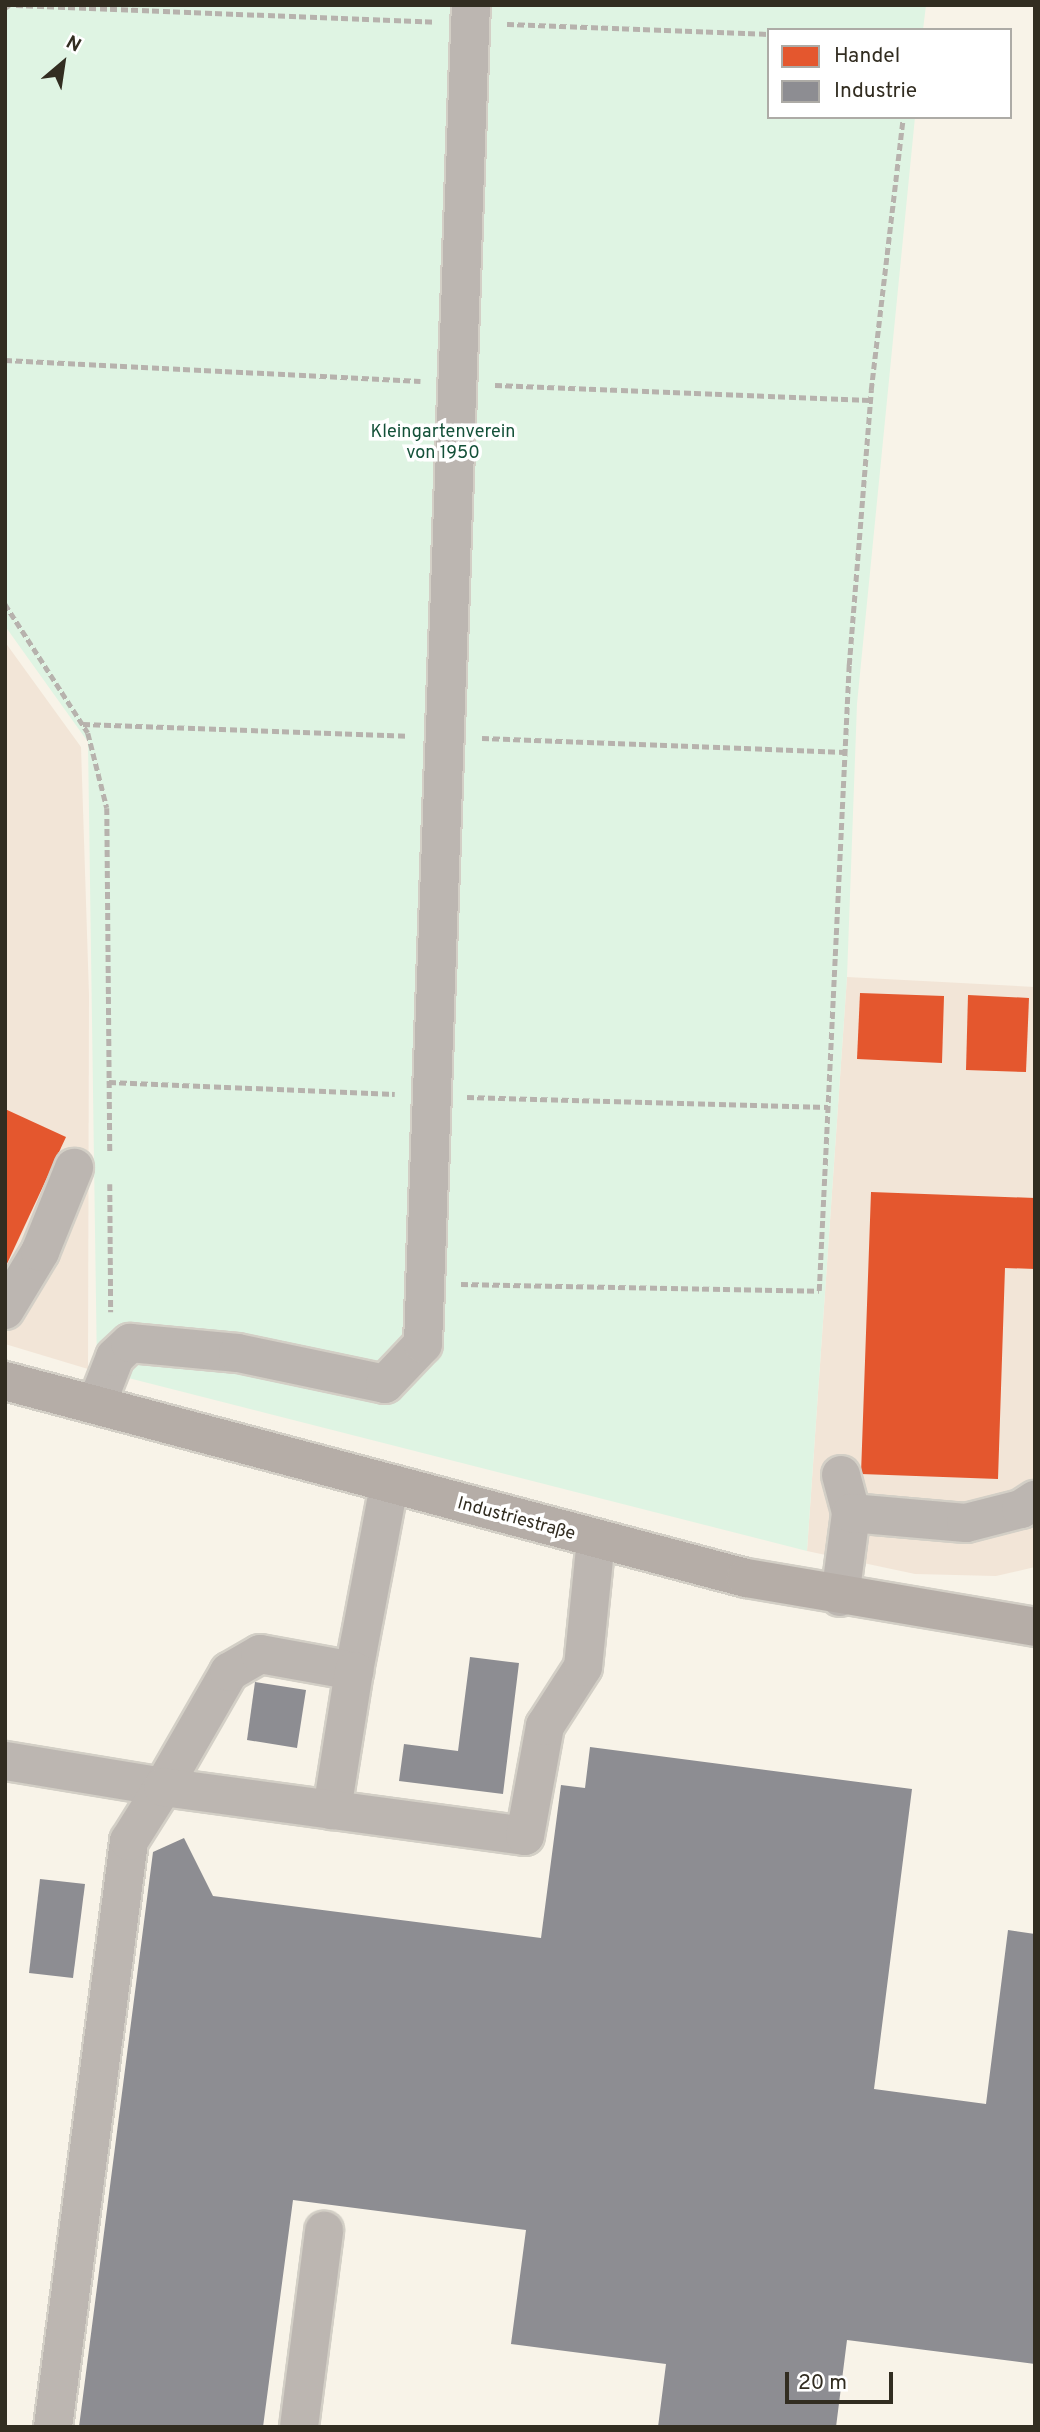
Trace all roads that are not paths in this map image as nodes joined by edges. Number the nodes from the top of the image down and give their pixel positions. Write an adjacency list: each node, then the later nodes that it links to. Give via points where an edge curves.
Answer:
1 (471, 14): 5 (lane, via 423,1344 385,1384 238,1353 130,1343 115,1357)
2 (98, 1170): 3 (lane)
3 (5, 1310)
4 (5, 1381): 5 (main road, Industriestraße)
5 (97, 1403): 7 (main road, Industriestraße)
6 (841, 1475): 9 (lane)
7 (389, 1485): 10 (main road, Industriestraße); 13 (lane)
8 (1035, 1500): 9 (lane, via 1021,1509 966,1523)
9 (851, 1513): 11 (lane)
10 (596, 1540): 11 (main road, Industriestraße); 16 (lane, via 583,1667 545,1726 525,1836)
11 (840, 1597): 12 (main road, Industriestraße)
12 (1035, 1627)
13 (354, 1671): 15 (lane, via 260,1654 229,1672); 16 (lane)
14 (5, 1761): 15 (lane)
15 (163, 1787): 16 (lane); 18 (lane, via 129,1842)
16 (332, 1810)
17 (324, 2231): 19 (lane)
18 (53, 2427)
19 (299, 2427)

